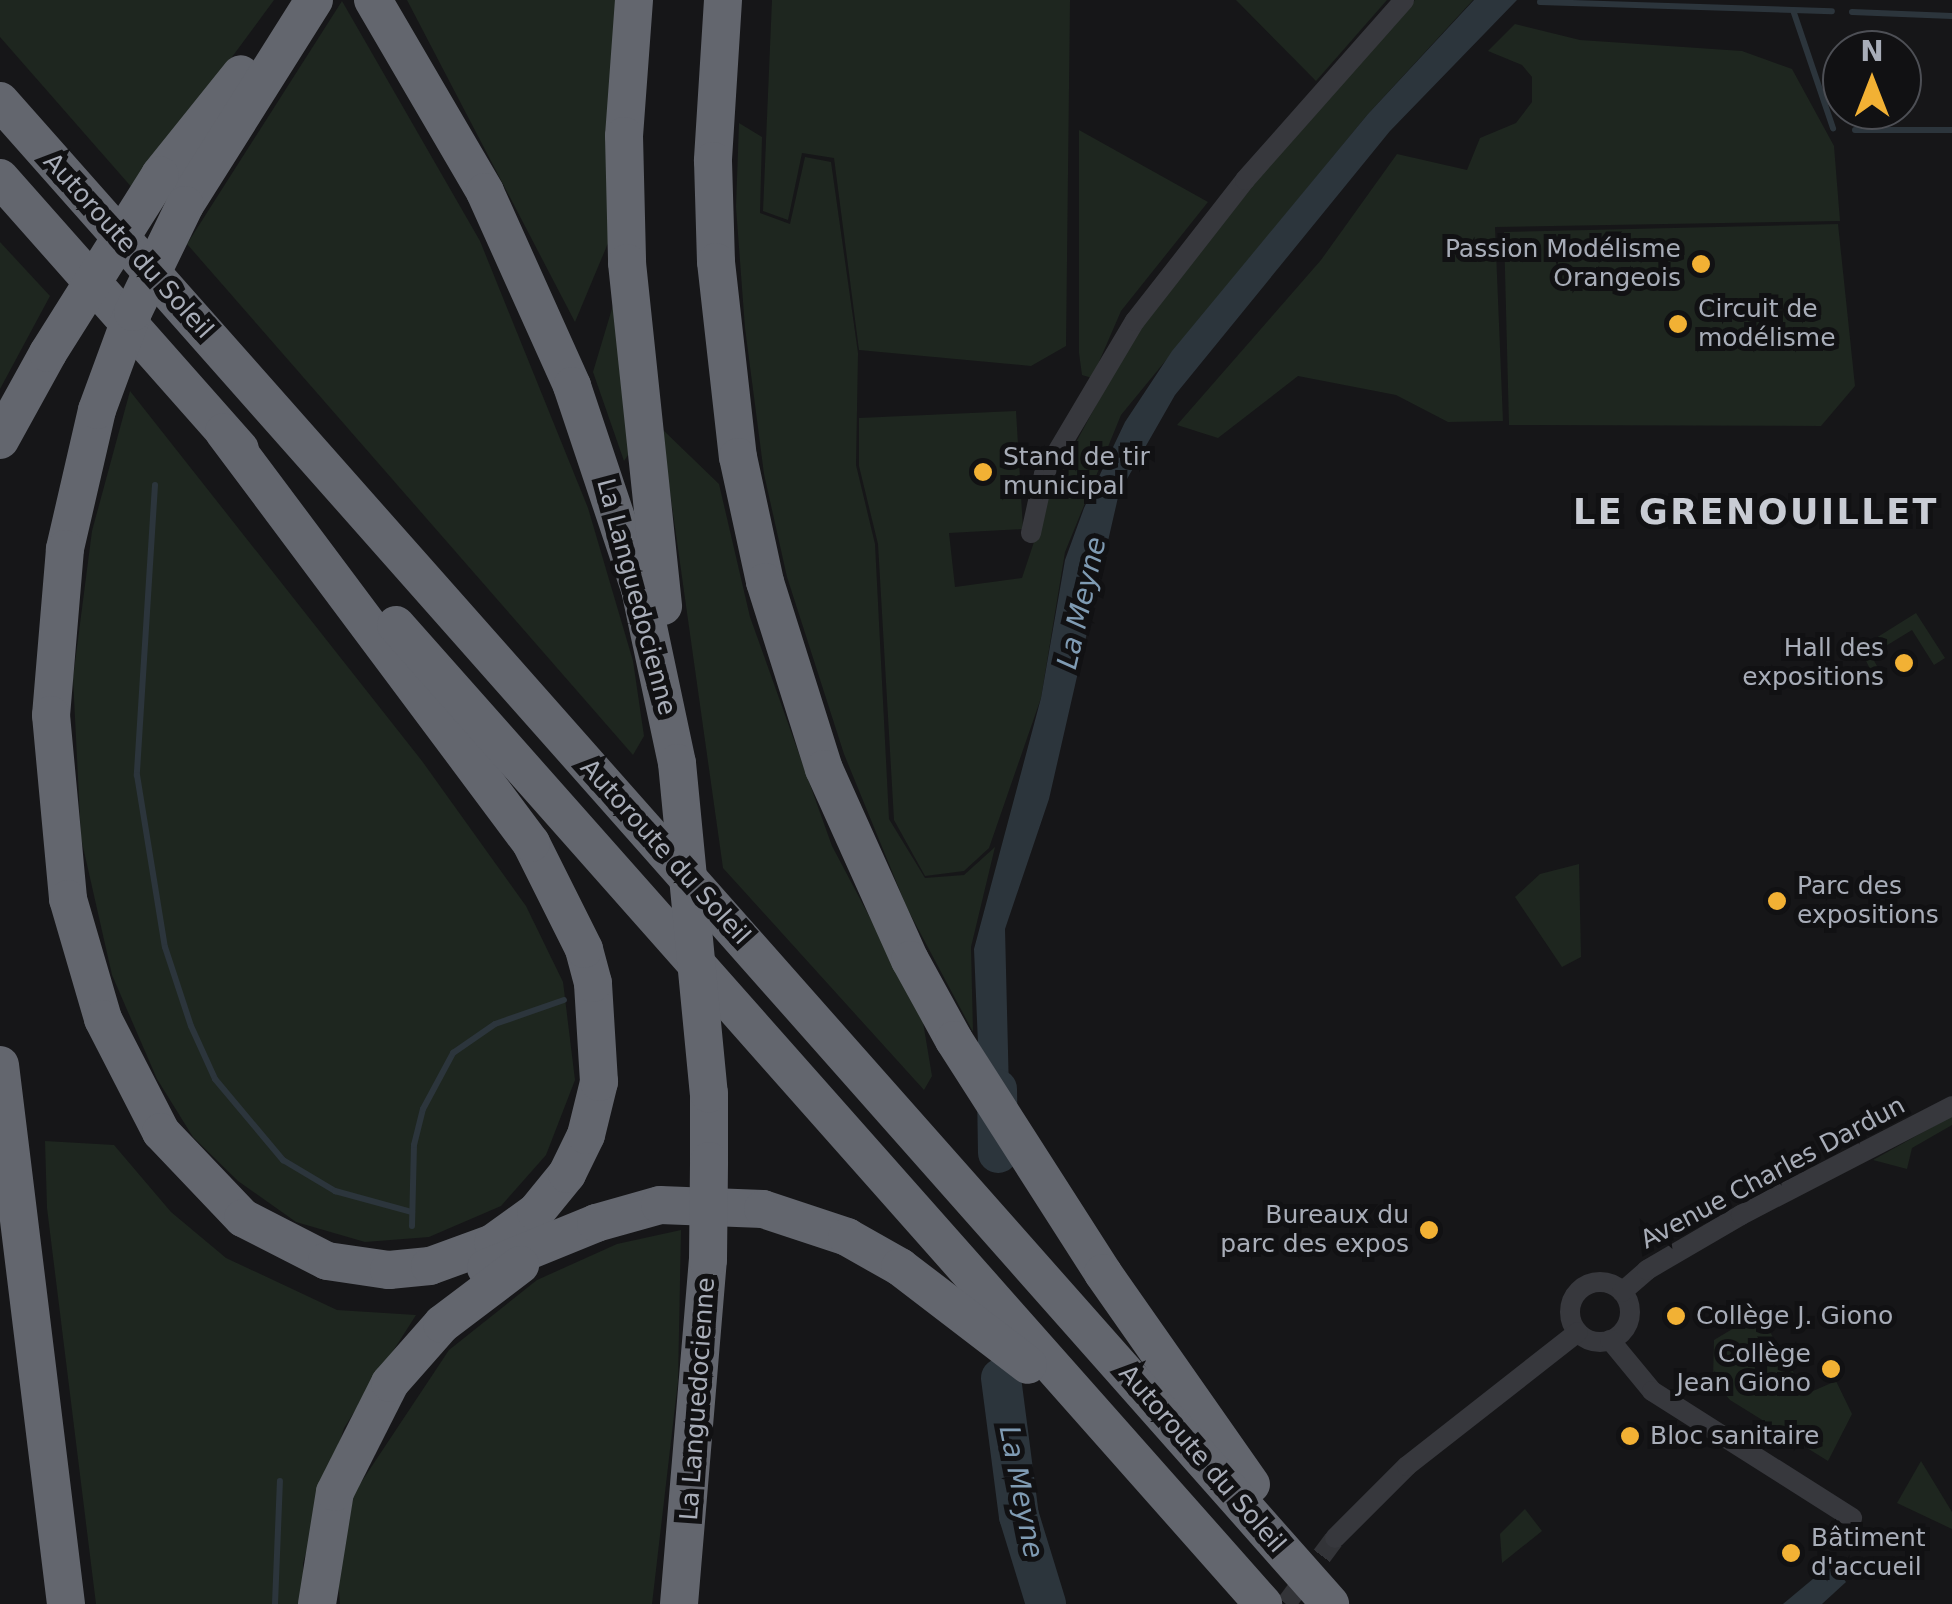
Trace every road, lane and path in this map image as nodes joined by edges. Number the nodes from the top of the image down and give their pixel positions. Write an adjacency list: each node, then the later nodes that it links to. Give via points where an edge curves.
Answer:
1 (373, 0): 13 (highway, La Languedocienne, via 485,192 572,386 640,589)
2 (634, 0): 13 (highway, via 624,136 627,263)
3 (723, 0): 27 (highway, via 713,161 716,262 738,458 761,564 831,784 902,944 954,1040)
4 (1404, 0): 12 (street, via 1233,194 1135,321 1044,474)
5 (300, 9): 8 (highway)
6 (0, 101): 27 (highway, Autoroute du Soleil)
7 (0, 178): 10 (highway, Autoroute du Soleil)
8 (173, 192): 9 (highway, via 129,285); 11 (highway, bridge, via 48,352)
9 (92, 404): 10 (highway, via 60,586 52,755 68,899 116,1050 177,1154 223,1203 265,1234 344,1266 389,1270 446,1262 493,1244 536,1212 578,1154 599,1082 593,983 577,933 530,843); 16 (highway, via 44,590 39,778 50,875 71,969 124,1101 202,1208 270,1257 318,1277 392,1289 436,1284)
10 (224, 432): 20 (highway, Autoroute du Soleil)
11 (0, 440)
12 (1031, 533)
13 (677, 763): 25 (highway, La Languedocienne, bridge, via 710,1161)
14 (0, 1065): 23 (highway)
15 (1952, 1106): 17 (street, Avenue Charles Dardun, via 1741,1215 1646,1270)
16 (554, 1240): 20 (highway, via 629,1212 689,1202 806,1220 900,1266); 24 (highway, via 463,1306 390,1383 336,1492)
17 (1622, 1292): 18 (street, via 1607,1283 1582,1288 1570,1309); 19 (street, via 1628,1320)
18 (1578, 1332): 19 (street, via 1592,1341); 22 (street, via 1408,1466)
19 (1610, 1340): 21 (street, via 1652,1390)
20 (1108, 1428): 26 (highway, Autoroute du Soleil)
21 (1852, 1518)
22 (1336, 1538)
23 (66, 1604)
24 (317, 1604)
25 (679, 1604)
26 (1262, 1604)
27 (1332, 1604)

